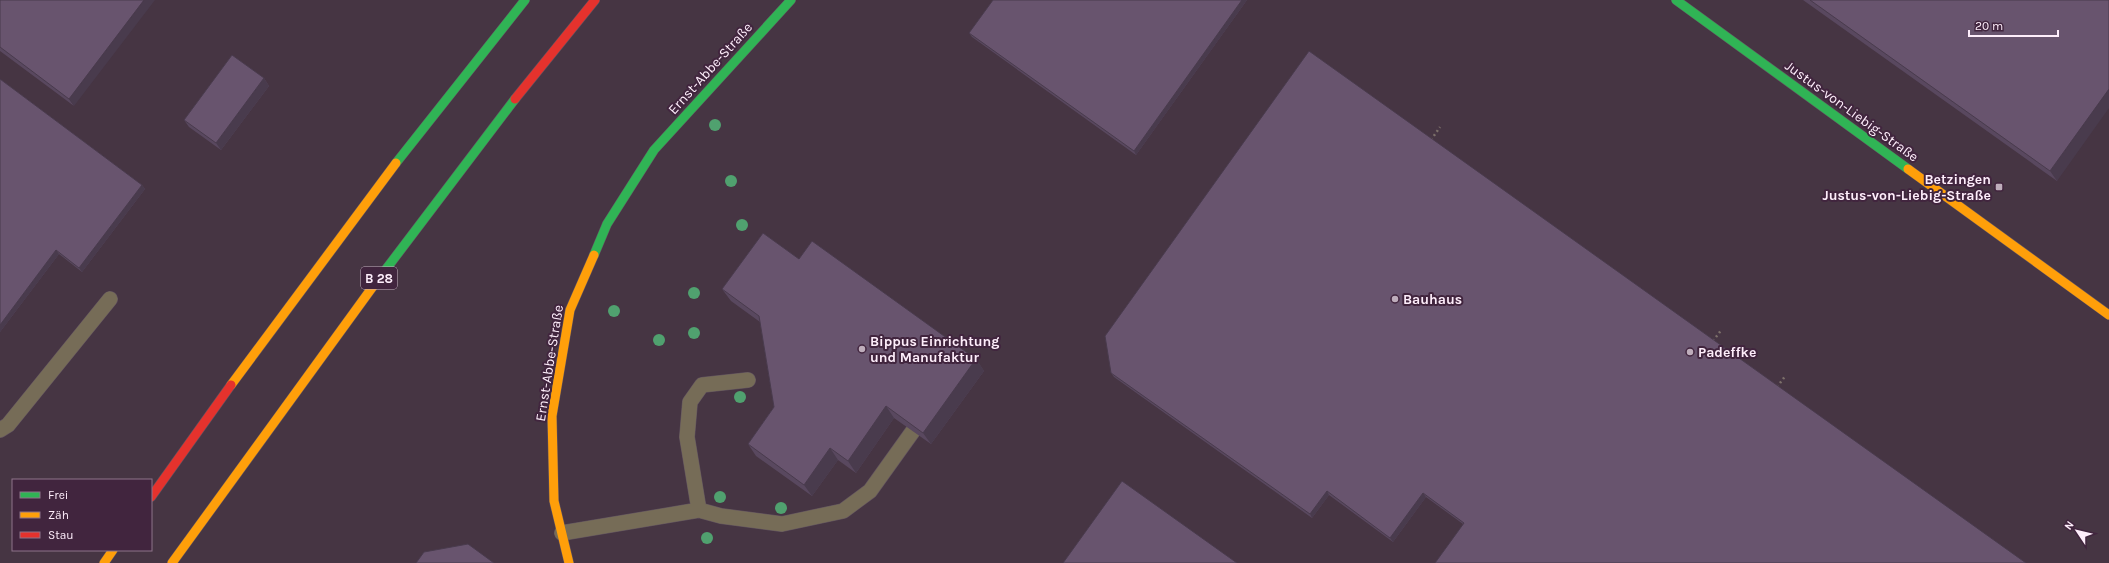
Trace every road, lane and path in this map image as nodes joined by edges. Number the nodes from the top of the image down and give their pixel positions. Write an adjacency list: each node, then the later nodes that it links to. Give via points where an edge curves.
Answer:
1 (525, 0): 16 (main road, via 403,153)
2 (595, 0): 21 (main road, B 28, via 447,186)
3 (791, 0): 18 (main road, Ernst-Abbe-Straße, via 654,150 607,224 570,310 552,416 554,501)
4 (1676, 0): 8 (main road, Justus-von-Liebig-Straße)
5 (1440, 128): 6 (path)
6 (1431, 140)
7 (110, 299): 14 (lane, via 8,425)
8 (2109, 315)
9 (1722, 329): 10 (path)
10 (1713, 341)
11 (1786, 375): 13 (path)
12 (748, 380): 17 (lane, via 702,385 690,402 687,437)
13 (1777, 387)
14 (0, 430)
15 (913, 431): 17 (lane, via 870,491 843,511 782,524 721,516)
16 (152, 496)
17 (699, 510): 18 (lane)
18 (562, 533): 22 (main road, Ernst-Abbe-Straße)
19 (112, 551): 20 (main road)
20 (104, 563)
21 (172, 563)
22 (569, 563)

